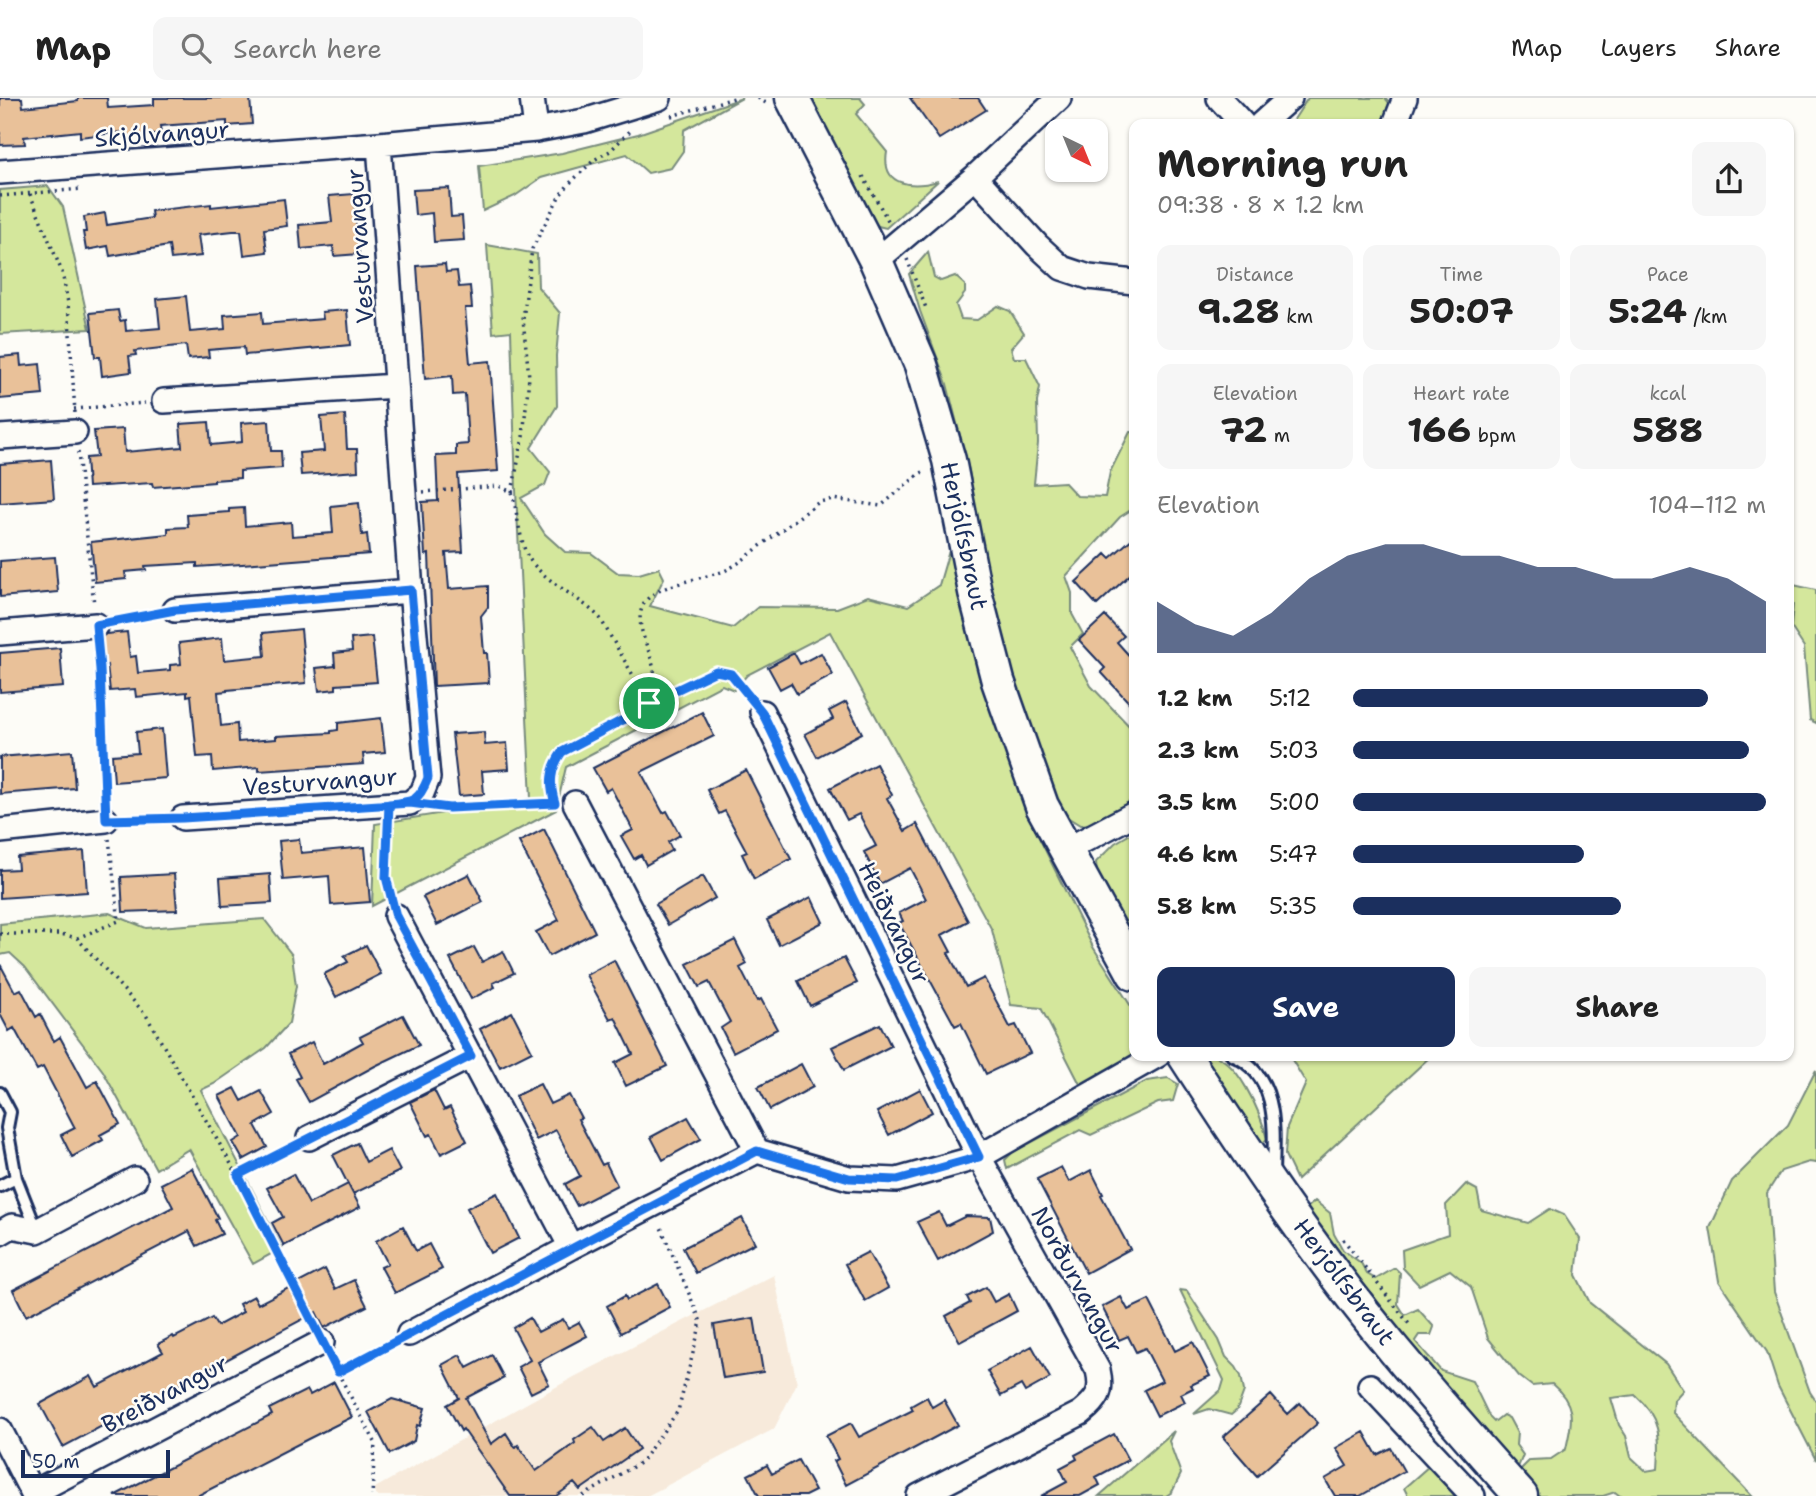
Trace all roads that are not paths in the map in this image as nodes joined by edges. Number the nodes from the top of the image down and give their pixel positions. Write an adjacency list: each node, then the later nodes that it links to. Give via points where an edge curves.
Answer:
1 (532, 98): 11 (street)
2 (659, 98): 11 (street, Skjólvangur)
3 (792, 98): 15 (street, Herjólfsbraut)
4 (1059, 98): 14 (street)
5 (1219, 98): 8 (street)
6 (1290, 98): 9 (street)
7 (1405, 98): 10 (street)
8 (1238, 119)
9 (1267, 119)
10 (1397, 119)
11 (536, 130): 12 (street, Skjólvangur)
12 (379, 144): 13 (street, Skjólvangur); 17 (street, Vesturvangur)
13 (0, 172)
14 (975, 177): 15 (street); 16 (street, via 1062,268 1089,277)
15 (876, 261): 31 (street, Herjólfsbraut, via 921,365 949,460 998,681 1042,807)
16 (1129, 281)
17 (396, 386): 18 (street); 21 (street, Vesturvangur)
18 (164, 401)
19 (75, 421): 20 (street)
20 (0, 437)
21 (411, 590): 22 (street); 28 (street, Vesturvangur, via 428,778 422,793 400,803)
22 (175, 610)
23 (96, 625): 24 (street)
24 (0, 632)
25 (762, 712): 42 (street, Heiðvangur)
26 (565, 803): 41 (street)
27 (1129, 817): 31 (street)
28 (183, 818)
29 (106, 820): 30 (street)
30 (0, 831)
31 (1066, 850): 33 (street, Herjólfsbraut)
32 (396, 916): 34 (street)
33 (1129, 965)
34 (471, 1056): 40 (street); 49 (street)
35 (1147, 1061): 42 (street)
36 (1188, 1061): 46 (street, Herjólfsbraut)
37 (1244, 1061): 46 (lane, via 1265,1083 1273,1111)
38 (0, 1093): 39 (lane, via 10,1112)
39 (4, 1129): 43 (lane)
40 (309, 1139)
41 (757, 1151): 42 (street, via 849,1178 897,1180); 49 (street)
42 (979, 1157): 56 (street, Norðurvangur, via 1098,1370 1101,1385 1095,1402 1081,1413)
43 (16, 1178): 45 (lane); 47 (lane)
44 (135, 1179): 47 (street)
45 (0, 1186)
46 (1273, 1187): 58 (street, Herjólfsbraut, via 1394,1350)
47 (37, 1231): 48 (street, via 12,1227)
48 (0, 1233)
49 (571, 1247): 50 (street)
50 (409, 1334)
51 (321, 1342): 55 (street, Breiðvangur)
52 (1370, 1386): 57 (street)
53 (0, 1430): 54 (street, Breiðvangur)
54 (6, 1457): 55 (street, Breiðvangur)
55 (33, 1495)
56 (919, 1496)
57 (1473, 1496)
58 (1521, 1496)

